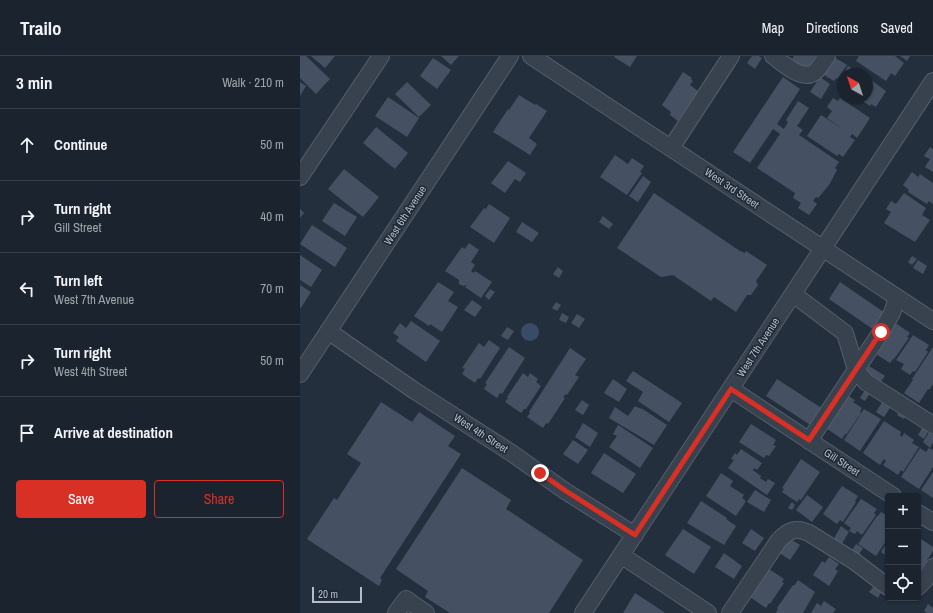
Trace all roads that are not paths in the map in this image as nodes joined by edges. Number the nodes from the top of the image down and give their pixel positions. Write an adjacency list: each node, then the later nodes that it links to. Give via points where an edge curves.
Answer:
1 (381, 56): 9 (street)
2 (510, 56): 14 (street, West 6th Avenue)
3 (531, 56): 8 (street, West 3rd Street)
4 (731, 56): 8 (street)
5 (773, 56): 6 (street, via 801,74 808,75 814,72)
6 (827, 56)
7 (933, 82): 10 (street, West 7th Avenue)
8 (671, 148): 10 (street, West 3rd Street)
9 (300, 177)
10 (823, 249): 11 (street, West 7th Avenue); 12 (street, West 3rd Street)
11 (793, 294): 15 (street, via 845,334); 17 (street, West 7th Avenue)
12 (898, 298): 13 (street, West 3rd Street); 15 (street, via 881,332)
13 (933, 321)
14 (328, 331): 16 (street, West 6th Avenue); 23 (street, West 4th Street)
15 (856, 370): 18 (street, via 866,382); 19 (street)
16 (300, 374)
17 (731, 389): 19 (street, Gill Street); 23 (street, West 7th Avenue)
18 (933, 425)
19 (809, 440): 20 (street, Gill Street)
20 (888, 493)
21 (921, 514): 22 (street)
22 (933, 522)
23 (635, 535): 24 (street, West 7th Avenue)
24 (621, 555): 30 (street, West 7th Avenue); 31 (street)
25 (933, 567): 27 (street)
26 (885, 585): 32 (street, via 854,561 809,533 795,530 786,533 779,540)
27 (921, 585)
28 (396, 613): 29 (street, via 406,599)
29 (426, 613)
30 (583, 613)
31 (708, 613)
32 (730, 613)

